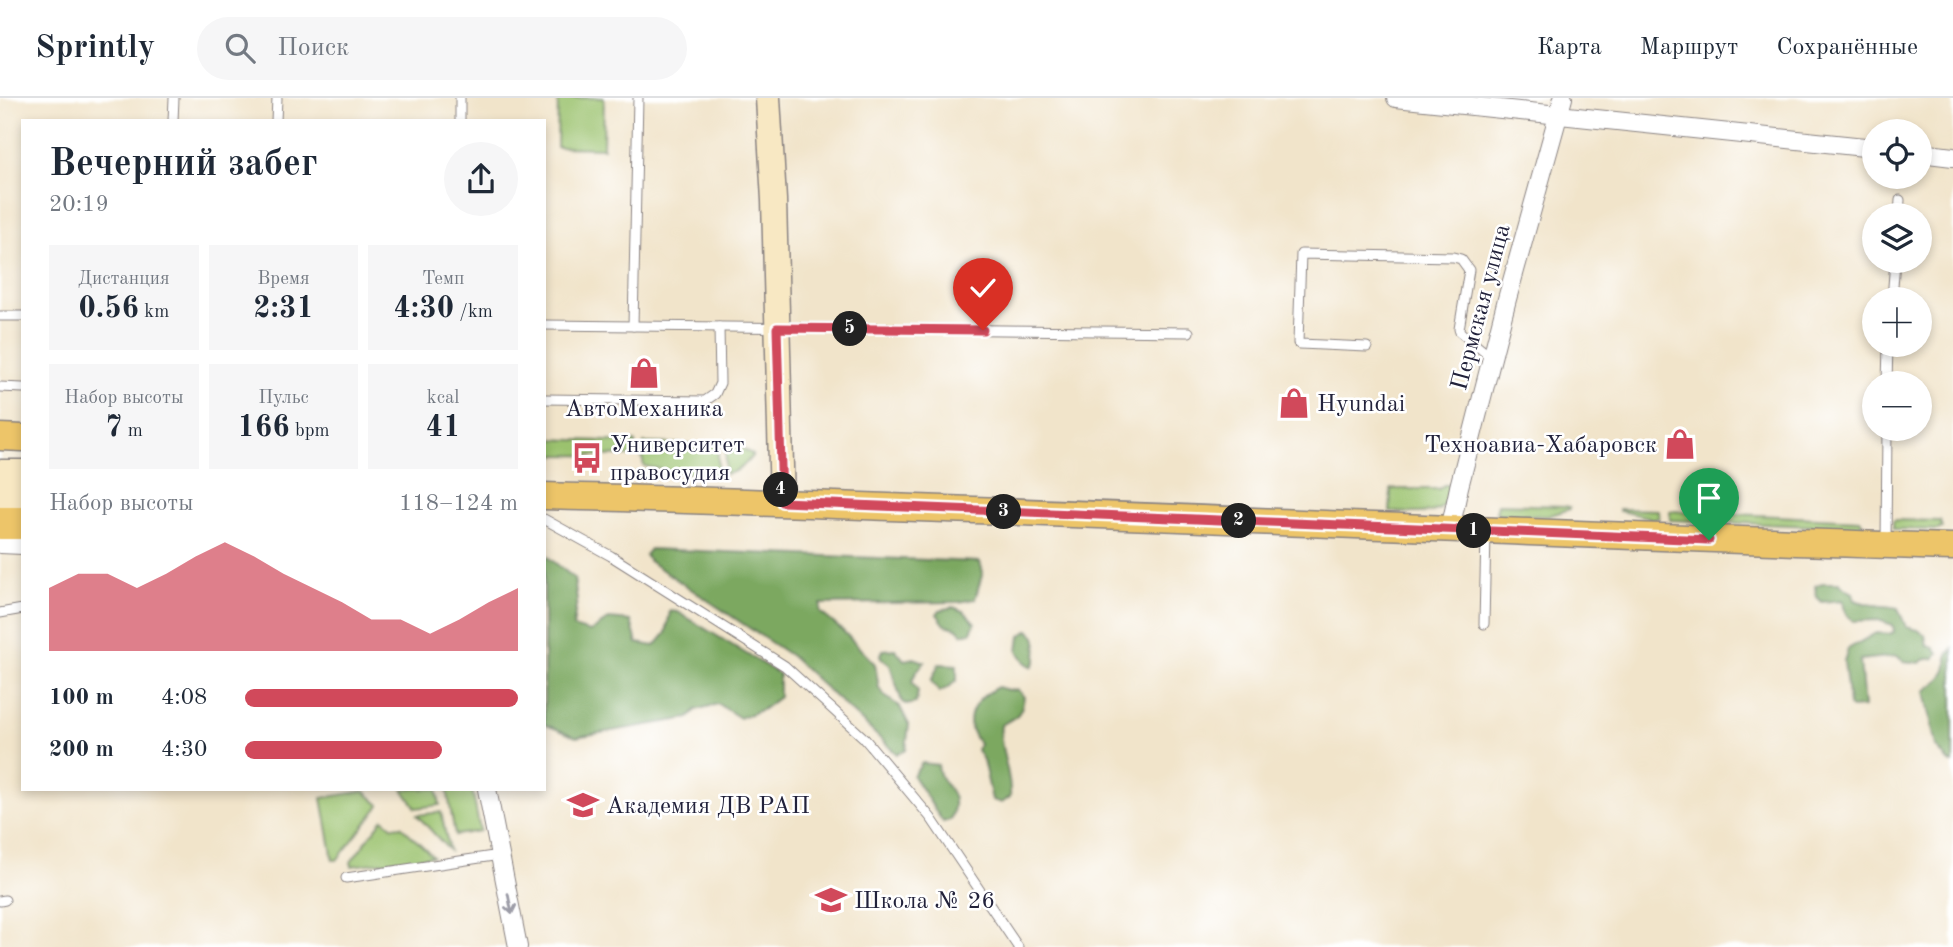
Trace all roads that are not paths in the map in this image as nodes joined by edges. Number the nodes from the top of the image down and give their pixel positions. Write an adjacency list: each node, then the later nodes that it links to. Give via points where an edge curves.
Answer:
1 (174, 98): 8 (lane)
2 (277, 98): 9 (lane)
3 (460, 98): 10 (lane)
4 (638, 98): 19 (lane)
5 (768, 98): 21 (street)
6 (1396, 98): 7 (street)
7 (1560, 106): 11 (street); 24 (street, Пермская улица)
8 (173, 119)
9 (276, 119)
10 (460, 119)
11 (1862, 146)
12 (1932, 154): 13 (street)
13 (1953, 157)
14 (1900, 200): 15 (lane)
15 (1900, 203)
16 (0, 316): 17 (lane)
17 (21, 316)
18 (546, 325): 19 (lane)
19 (634, 326): 20 (lane)
20 (719, 327): 21 (lane); 27 (lane, via 720,383 705,401)
21 (777, 328): 22 (lane); 36 (street)
22 (1189, 332)
23 (1367, 347): 24 (lane, via 1298,343 1301,254 1461,260 1469,270 1459,329)
24 (1492, 358): 40 (street, Пермская улица)
25 (0, 387): 26 (lane)
26 (21, 388)
27 (546, 398)
28 (0, 437): 29 (main road)
29 (21, 438)
30 (1887, 441): 44 (lane)
31 (0, 472): 32 (street)
32 (21, 472)
33 (0, 495): 34 (street)
34 (21, 496)
35 (546, 496): 36 (main road)
36 (782, 502): 40 (main road)
37 (546, 520): 53 (lane, via 785,666 864,738 931,818)
38 (0, 523): 39 (highway)
39 (21, 523)
40 (1450, 530): 41 (main road)
41 (1486, 531): 44 (main road); 48 (lane)
42 (0, 544): 43 (street)
43 (21, 545)
44 (1886, 545): 45 (main road)
45 (1953, 547)
46 (21, 609): 47 (lane)
47 (0, 613)
48 (1483, 624)
49 (487, 791): 50 (street)
50 (500, 855): 51 (lane); 52 (street, one-way to 52)
51 (346, 878)
52 (518, 947)
53 (1018, 947)

